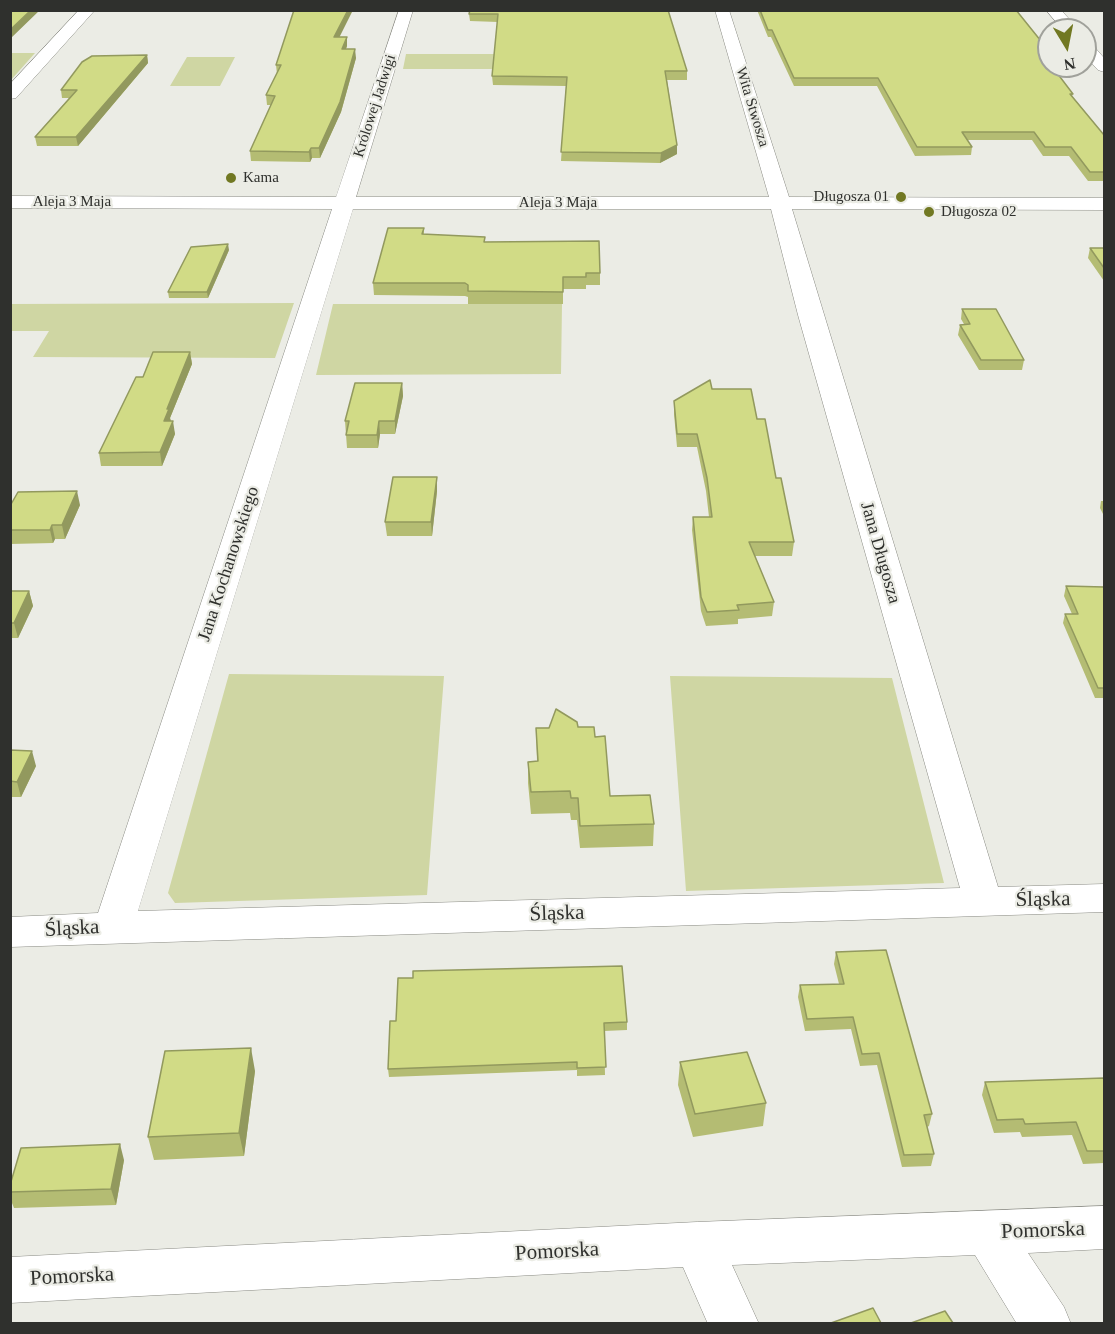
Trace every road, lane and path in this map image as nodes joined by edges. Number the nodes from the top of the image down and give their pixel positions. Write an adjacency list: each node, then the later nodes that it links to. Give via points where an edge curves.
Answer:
1 (88, 10): 4 (street)
2 (406, 10): 6 (street, Królowej Jadwigi)
3 (722, 10): 7 (street, Wita Stwosza)
4 (10, 94)
5 (10, 202): 6 (street, Aleja 3 Maja)
6 (345, 202): 7 (street, Aleja 3 Maja); 11 (street, Jana Kochanowskiego)
7 (782, 203): 8 (street, Aleja 3 Maja); 10 (street, Jana Długosza, via 782,218)
8 (1104, 204)
9 (1104, 898): 10 (street, Śląska)
10 (983, 901): 11 (street, Śląska)
11 (113, 927): 12 (street, Śląska)
12 (10, 932)
13 (1104, 1228): 14 (street, Pomorska)
14 (988, 1233): 15 (street, Pomorska); 18 (street)
15 (697, 1244): 16 (street, Pomorska); 17 (street)
16 (10, 1280)
17 (734, 1323)
18 (1046, 1323)

